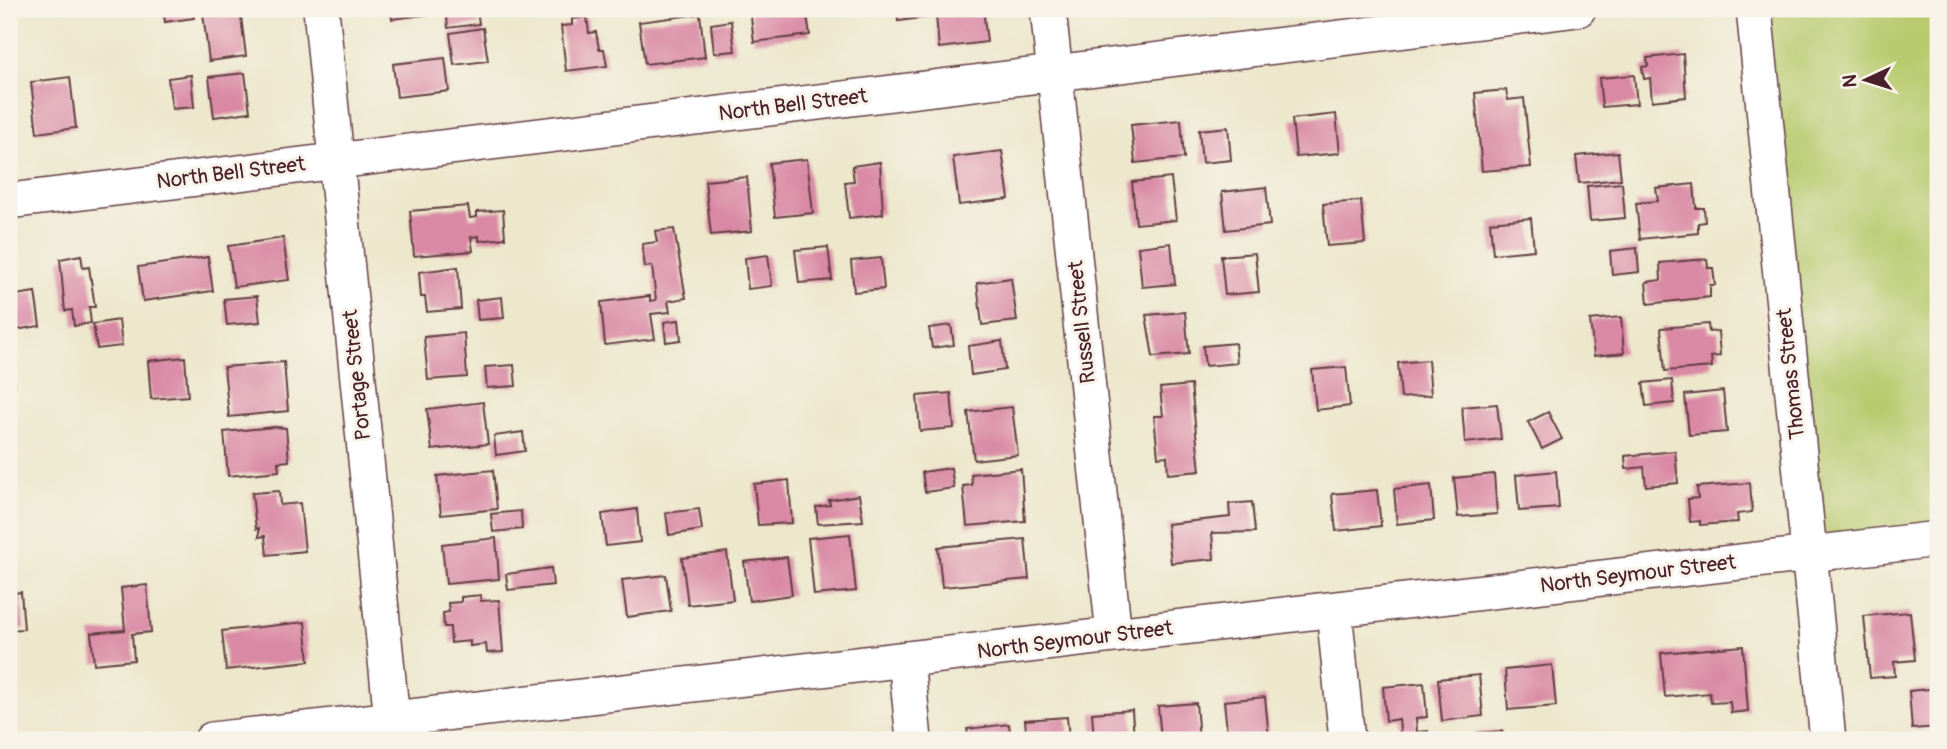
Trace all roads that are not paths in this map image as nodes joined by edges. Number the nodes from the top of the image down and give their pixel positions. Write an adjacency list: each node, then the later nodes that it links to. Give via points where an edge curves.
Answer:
1 (321, 9): 6 (street, Portage Street)
2 (1048, 9): 5 (street, Russell Street)
3 (1578, 9): 5 (street, North Bell Street)
4 (1754, 9): 9 (street, Thomas Street)
5 (1055, 73): 6 (street, North Bell Street); 11 (street, Russell Street)
6 (336, 160): 7 (street, North Bell Street); 13 (street, Portage Street)
7 (9, 201)
8 (1938, 539): 9 (street, North Seymour Street)
9 (1809, 554): 10 (street, North Seymour Street); 17 (street, Thomas Street)
10 (1334, 610): 11 (street, North Seymour Street); 16 (street)
11 (1114, 635): 12 (street, North Seymour Street)
12 (906, 659): 13 (street, North Seymour Street); 15 (street)
13 (393, 730): 14 (street, North Seymour Street)
14 (212, 740)
15 (914, 740)
16 (1347, 740)
17 (1828, 740)

